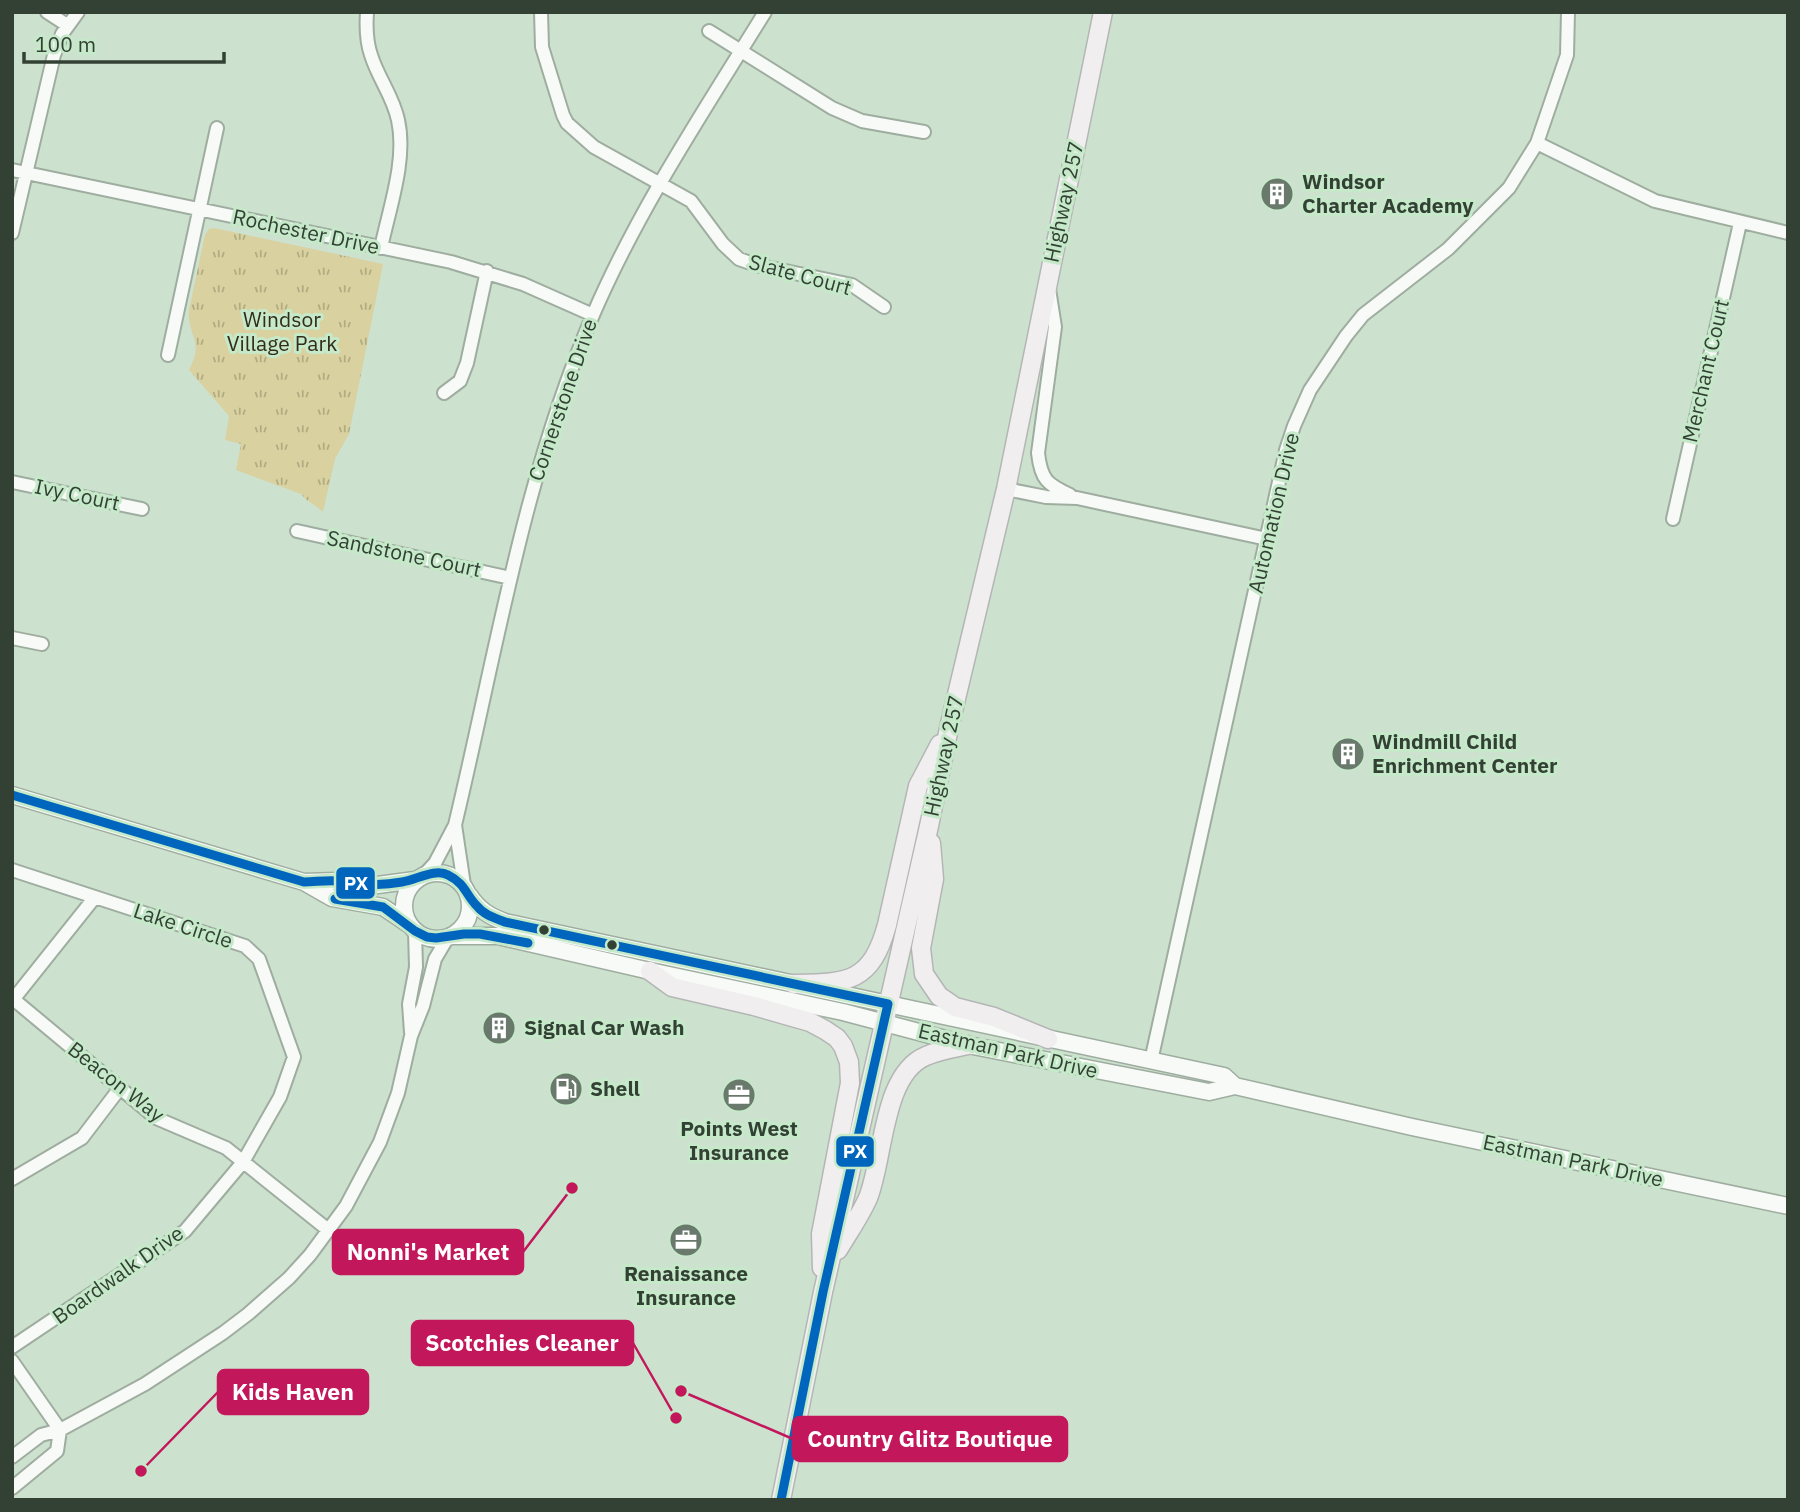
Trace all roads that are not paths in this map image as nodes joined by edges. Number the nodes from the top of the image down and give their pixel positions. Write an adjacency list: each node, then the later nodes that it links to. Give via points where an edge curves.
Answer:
1 (47, 12): 8 (street)
2 (78, 12): 8 (street)
3 (367, 12): 21 (street, via 371,56 395,107 400,134 397,175)
4 (541, 12): 16 (street, Slate Court, via 542,47 567,123 594,147)
5 (765, 12): 10 (street, Cornerstone Drive)
6 (1103, 12): 23 (main road, Highway 257)
7 (1568, 12): 13 (street, Automation Drive, via 1567,55)
8 (67, 25): 15 (street, via 51,62)
9 (709, 31): 10 (street)
10 (741, 51): 12 (street, via 832,108 862,121); 16 (street, Cornerstone Drive)
11 (217, 128): 17 (street)
12 (925, 132)
13 (1537, 143): 18 (street, via 1655,201); 34 (street, Automation Drive, via 1509,188 1448,249 1381,299 1346,336 1310,390 1294,426)
14 (12, 170): 15 (street, Rochester Drive)
15 (26, 173): 17 (street, Rochester Drive); 19 (street)
16 (660, 183): 24 (street, Slate Court, via 697,207 739,259 852,285); 25 (street, Cornerstone Drive)
17 (199, 210): 21 (street, Rochester Drive); 26 (street)
18 (1740, 223): 20 (street); 32 (street, Merchant Court)
19 (12, 233)
20 (1788, 233)
21 (381, 248): 22 (street, Rochester Drive)
22 (487, 271): 25 (street, Rochester Drive); 27 (street, via 467,363 460,380)
23 (1048, 281): 29 (main road, Highway 257); 30 (street, via 1055,327 1039,464 1046,481)
24 (884, 307)
25 (593, 315): 35 (street, Cornerstone Drive, via 538,467)
26 (168, 355)
27 (444, 393)
28 (12, 482): 31 (street, Ivy Court)
29 (1006, 488): 30 (street); 38 (main road, Highway 257)
30 (1077, 498): 34 (street)
31 (142, 509)
32 (1673, 520)
33 (297, 531): 35 (street, Sandstone Court)
34 (1267, 539): 56 (street, Automation Drive)
35 (510, 578): 40 (street, Cornerstone Drive)
36 (12, 638): 37 (street)
37 (42, 644)
38 (948, 728): 41 (main road, Highway 257); 50 (main road, via 918,786 883,941 872,962 851,979)
39 (12, 796): 44 (street)
40 (455, 825): 43 (street, Cornerstone Drive, via 435,863); 45 (street, Cornerstone Drive)
41 (929, 826): 52 (main road, Highway 257); 54 (main road, via 934,879 921,948 924,974 939,996 955,1007)
42 (12, 870): 46 (street, Lake Circle)
43 (420, 877): 44 (street, via 370,886); 45 (street, via 446,873); 47 (street, via 404,896 404,915)
44 (304, 882): 47 (street, via 332,898 383,907)
45 (466, 890): 48 (street, via 466,923); 50 (street, Eastman Park Drive, via 476,906 505,922)
46 (95, 897): 51 (street); 59 (street, Lake Circle, via 245,946 259,959 295,1057 280,1097)
47 (412, 928): 48 (street, via 425,937); 53 (street, via 416,967 409,1004)
48 (450, 936): 49 (street, Eastman Park Drive, via 499,936); 53 (street, via 435,959)
49 (650, 971): 52 (street, Eastman Park Drive); 64 (main road, via 672,988 810,1022 843,1046 850,1083 821,1234)
50 (794, 984): 52 (street, Eastman Park Drive)
51 (13, 999): 58 (street, Beacon Way)
52 (886, 1013): 54 (street, Eastman Park Drive); 55 (street, Eastman Park Drive); 63 (main road, Highway 257)
53 (411, 1036): 62 (street, via 380,1142 351,1197)
54 (1048, 1039): 56 (street, Eastman Park Drive)
55 (968, 1045): 57 (street, Eastman Park Drive, via 1209,1093); 63 (main road, via 923,1056 905,1073 868,1197)
56 (1151, 1061): 57 (street, Eastman Park Drive, via 1224,1076)
57 (1235, 1086): 61 (street, Eastman Park Drive)
58 (120, 1088): 59 (street, Beacon Way, via 156,1118 226,1149); 60 (street, via 82,1138)
59 (243, 1162): 62 (street, Beacon Way); 65 (street, Boardwalk Drive, via 186,1231)
60 (12, 1179)
61 (1788, 1206)
62 (327, 1229): 67 (street, via 289,1278 248,1314 163,1373)
63 (829, 1265): 64 (main road, Highway 257)
64 (823, 1292): 70 (main road, Highway 257)
65 (12, 1347)
66 (12, 1361): 67 (street)
67 (60, 1430): 68 (street, via 41,1435); 69 (street, via 57,1451)
68 (12, 1457)
69 (12, 1488)
70 (781, 1500)

